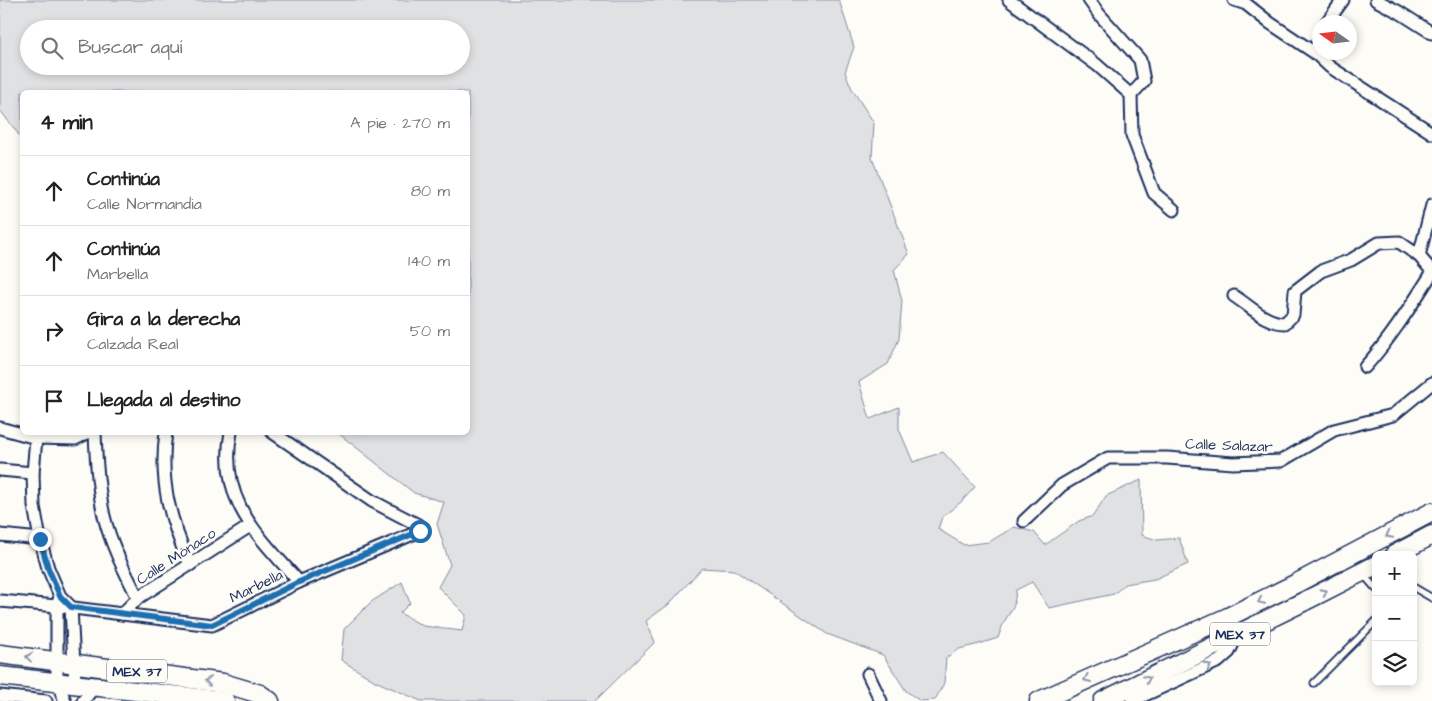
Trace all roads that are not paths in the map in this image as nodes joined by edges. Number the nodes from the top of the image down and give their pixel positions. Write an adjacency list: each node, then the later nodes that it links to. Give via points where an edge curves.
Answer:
1 (1009, 0): 10 (street, via 1097,65)
2 (1089, 0): 10 (street, via 1140,60 1144,81)
3 (1234, 0): 8 (street, via 1246,4)
4 (1343, 0): 6 (street)
5 (1376, 0): 7 (street)
6 (1332, 15)
7 (1432, 33)
8 (1312, 51)
9 (1322, 60): 11 (street)
10 (1131, 95): 13 (street, via 1132,135 1154,193)
11 (1432, 133)
12 (1432, 205): 14 (street)
13 (1174, 210)
14 (1420, 256): 15 (street); 16 (street, via 1398,242 1379,243 1351,260 1321,271 1295,291 1293,316 1285,323 1275,323 1263,317)
15 (1432, 272): 17 (street, via 1394,332)
16 (1234, 296)
17 (1365, 367)
18 (1432, 383): 31 (street, Calle Salazar, via 1393,415 1334,430 1281,461 1108,458 1062,485)
19 (0, 428): 20 (street)
20 (20, 434)
21 (25, 435): 27 (street)
22 (82, 435): 27 (street, via 75,438)
23 (95, 435): 42 (street, via 96,474 105,518 119,559)
24 (166, 435): 37 (street, via 164,480 169,510)
25 (231, 435): 32 (street, Marbella, via 228,453 232,487)
26 (276, 435): 39 (street, via 372,500 418,525 420,531)
27 (36, 438): 29 (street)
28 (0, 470): 29 (street)
29 (32, 473): 35 (street)
30 (1432, 512): 40 (main road, MEX 37, one-way to 40)
31 (1024, 521)
32 (250, 526): 37 (street, Calle Mónaco); 39 (street, Marbella)
33 (0, 535): 35 (street)
34 (1432, 535): 36 (main road)
35 (40, 539): 45 (street)
36 (1402, 551)
37 (190, 565): 42 (street, Calle Mónaco)
38 (1368, 568): 46 (main road, MEX 37, one-way to 38)
39 (299, 582): 48 (street, Marbella, via 212,625)
40 (1295, 584): 46 (main road); 49 (main road, MEX 37, one-way to 49)
41 (1417, 589): 43 (lane)
42 (138, 598): 48 (street, Calle Mónaco)
43 (1432, 598)
44 (0, 601): 45 (street)
45 (59, 601): 47 (street); 53 (street)
46 (1304, 602): 51 (main road, MEX 37)
47 (71, 607): 48 (street, Marbella); 53 (street)
48 (122, 614)
49 (1228, 618): 51 (street); 67 (main road, MEX 37, one-way to 67)
50 (1372, 625): 57 (lane)
51 (1237, 635): 68 (main road, MEX 37, one-way to 51); 69 (street, one-way to 51, via 1219,661 1229,652)
52 (0, 654): 53 (main road, MEX 37, one-way to 52)
53 (65, 662): 56 (street); 58 (street); 65 (main road, MEX 37, one-way to 53, via 260,694 223,683)
54 (868, 674): 66 (street)
55 (0, 676): 56 (main road, MEX 37)
56 (57, 682): 58 (main road, MEX 37); 62 (street)
57 (1314, 683)
58 (75, 684): 59 (main road, MEX 37)
59 (95, 686): 63 (street); 64 (main road, MEX 37)
60 (0, 696): 61 (street)
61 (46, 701)
62 (64, 701)
63 (83, 701)
64 (225, 701)
65 (270, 701)
66 (881, 701)
67 (1039, 701)
68 (1103, 701)
69 (1132, 701)

